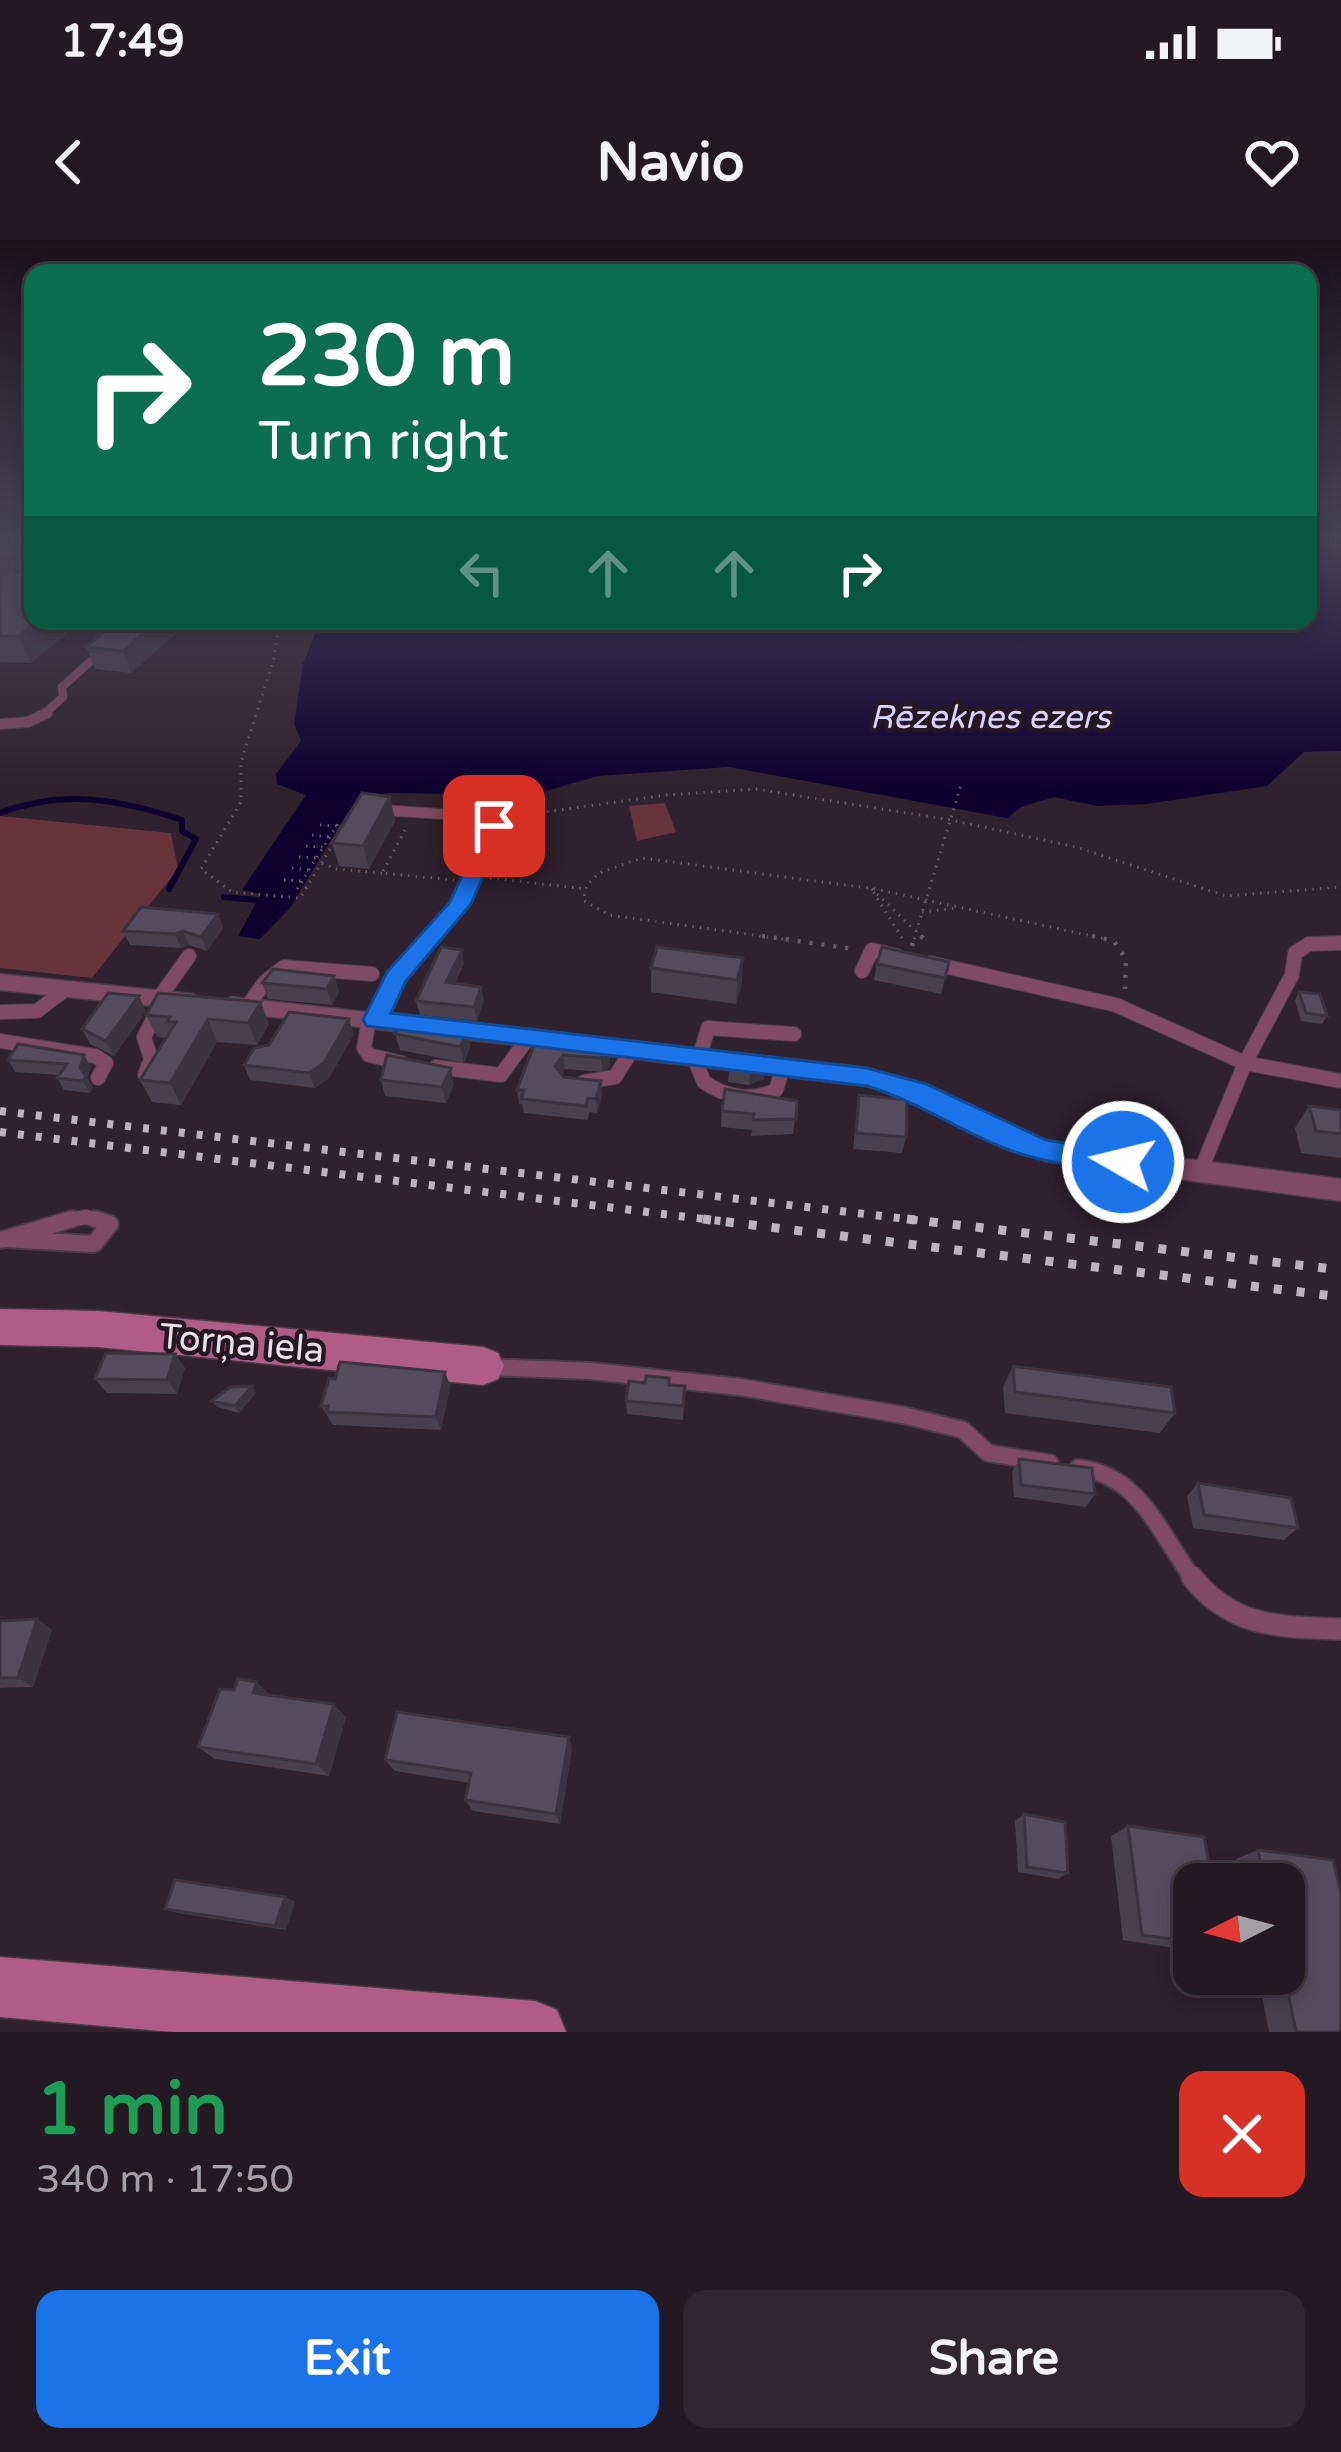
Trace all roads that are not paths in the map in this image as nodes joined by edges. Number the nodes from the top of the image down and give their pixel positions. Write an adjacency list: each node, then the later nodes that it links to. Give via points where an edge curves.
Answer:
1 (109, 645): 2 (lane, via 62,687 51,713 20,726)
2 (0, 724)
3 (382, 810): 13 (lane, via 494,826 460,904 396,978)
4 (1341, 943): 19 (lane, via 1295,953 1292,975)
5 (189, 956): 10 (lane)
6 (862, 971): 19 (lane, via 872,950 909,955 1116,1005)
7 (372, 974): 11 (lane, via 284,967)
8 (0, 982): 9 (street)
9 (66, 989): 10 (street); 12 (lane, via 37,1014)
10 (162, 998): 11 (street); 22 (lane, via 144,1037 151,1066)
11 (248, 1007): 13 (street, via 284,1021)
12 (1, 1013)
13 (372, 1020): 15 (street); 15 (lane, via 369,1055 488,1079 517,1064)
14 (794, 1034): 18 (lane, via 720,1025 704,1034)
15 (528, 1038): 17 (street)
16 (0, 1041): 20 (lane, via 95,1056 106,1064)
17 (632, 1050): 18 (street); 21 (lane, via 623,1071 605,1084)
18 (698, 1057): 24 (street, via 895,1083 1046,1151)
19 (1245, 1063): 23 (lane); 24 (lane)
20 (98, 1078)
21 (568, 1079)
22 (141, 1080)
23 (1341, 1081)
24 (1200, 1172): 25 (street)
25 (1341, 1190)
26 (2, 1240): 26 (lane, via 94,1244 110,1224 61,1222)
27 (0, 1327): 28 (street, Torņa iela, via 118,1330)
28 (483, 1366): 29 (lane, via 764,1391 963,1430 988,1453 1106,1472 1232,1615)
29 (1341, 1629)
30 (0, 1987): 31 (street)
31 (535, 2032)

